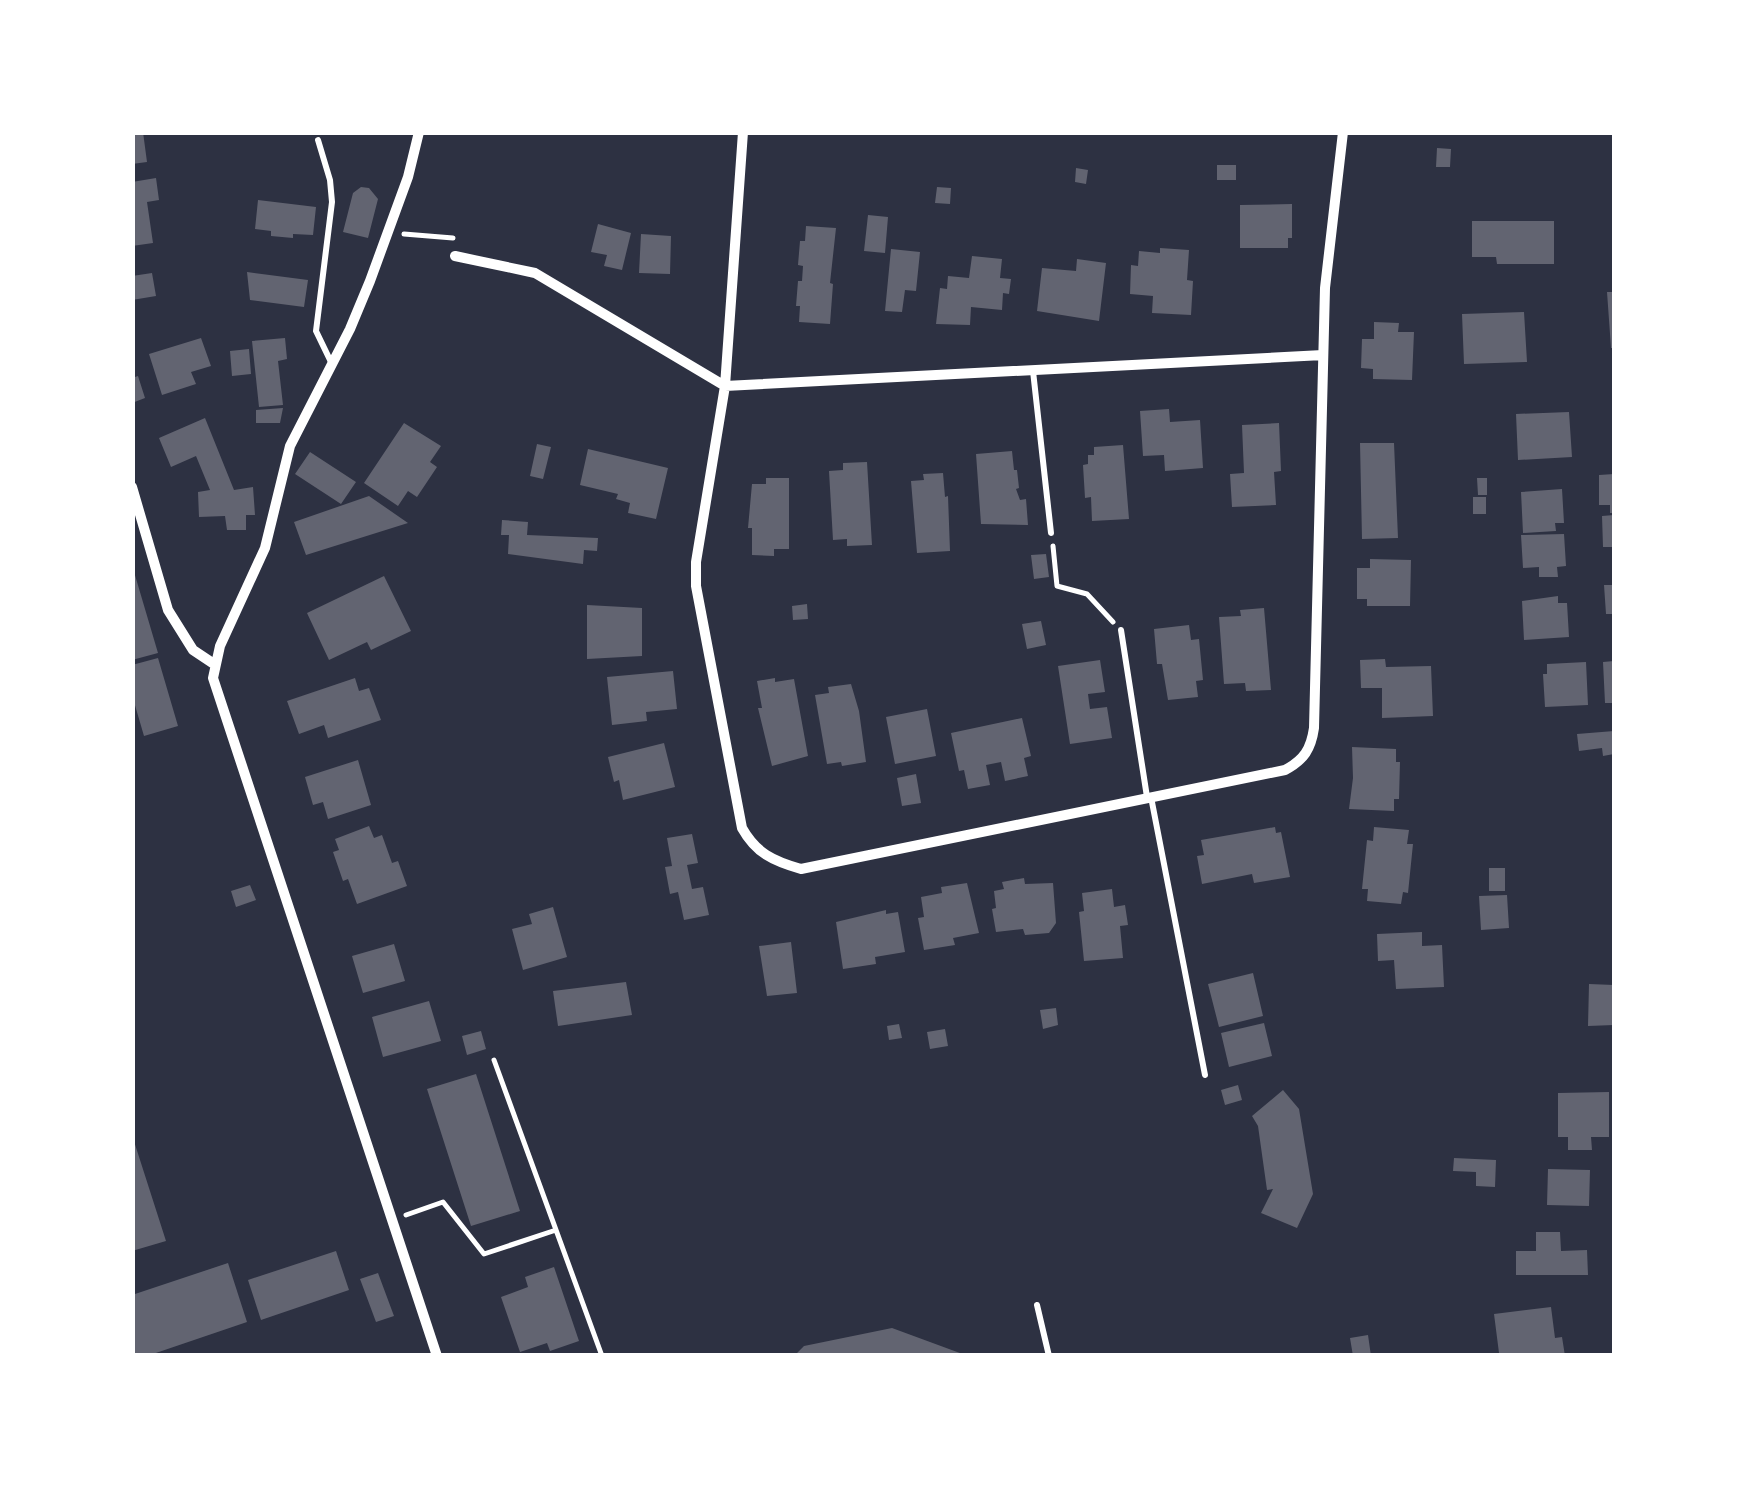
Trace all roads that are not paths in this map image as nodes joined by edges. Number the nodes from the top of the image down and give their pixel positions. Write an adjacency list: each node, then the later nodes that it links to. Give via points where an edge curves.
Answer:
1 (419, 132): 7 (street, via 376,264)
2 (743, 132): 9 (street)
3 (1342, 132): 6 (street)
4 (318, 140): 7 (lane, via 332,202 316,331)
5 (455, 256): 9 (street, via 535,273)
6 (1323, 355): 8 (street); 14 (street, via 1309,750 1285,770)
7 (332, 363): 13 (street, via 290,446 265,548)
8 (1033, 370): 9 (street); 11 (lane)
9 (725, 386): 14 (street, via 696,586 742,828 752,846 801,869)
10 (132, 487): 13 (street, via 168,610 192,650)
11 (1051, 534)
12 (1121, 630): 14 (lane)
13 (214, 664): 17 (street, via 216,694)
14 (1149, 798): 15 (lane)
15 (1205, 1075)
16 (1038, 1305): 18 (lane)
17 (437, 1356)
18 (1049, 1356)

